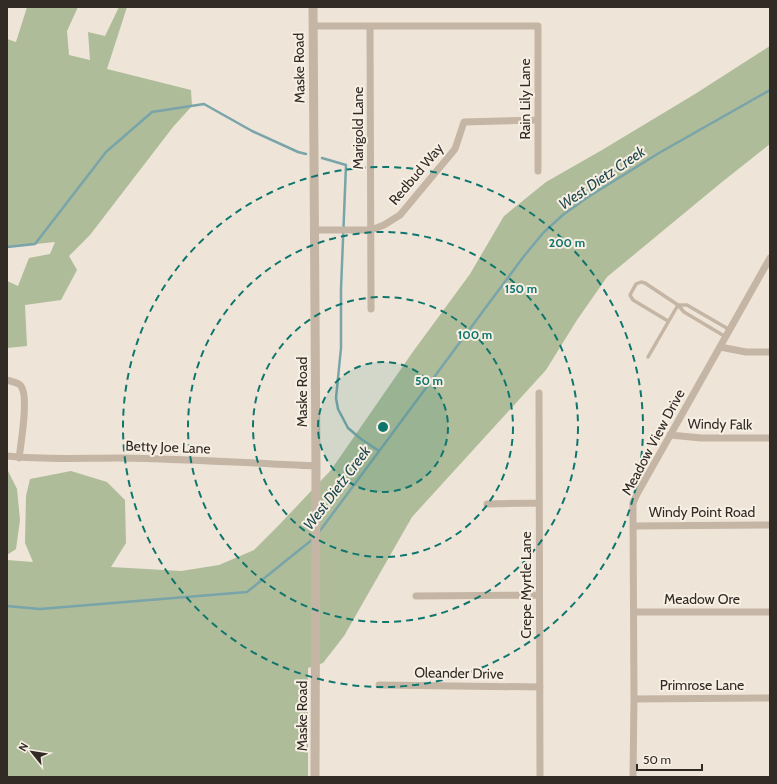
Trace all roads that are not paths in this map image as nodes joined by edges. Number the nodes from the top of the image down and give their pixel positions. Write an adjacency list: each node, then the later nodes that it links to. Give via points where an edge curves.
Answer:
1 (313, 7): 2 (street, Maske Road)
2 (313, 26): 3 (street); 6 (street, Maske Road)
3 (370, 26): 4 (street, Rain Lily Lane, via 538,26); 7 (street, Marigold Lane)
4 (538, 120): 5 (street, Rain Lily Lane); 7 (street, Redbud Way, via 464,122 455,149 400,215)
5 (538, 171)
6 (315, 230): 7 (street); 23 (street, Maske Road)
7 (371, 230): 10 (street, Marigold Lane)
8 (770, 258): 12 (street, Meadow View Drive)
9 (678, 305): 11 (lane); 11 (lane, via 645,284 636,284 630,295 633,300); 12 (lane, via 687,305); 13 (lane, via 684,312)
10 (371, 309)
11 (668, 321): 16 (lane)
12 (730, 330): 13 (street, Meadow View Drive)
13 (726, 337): 14 (street, Meadow View Drive)
14 (720, 347): 15 (street, via 746,352); 19 (street, Meadow View Drive)
15 (770, 352)
16 (648, 356)
17 (7, 380): 22 (street, via 18,383 22,388 25,403)
18 (539, 393): 24 (street, Crepe Myrtle Lane)
19 (670, 436): 20 (street, Windy Falk); 27 (street, Meadow View Drive, via 635,498)
20 (770, 438)
21 (7, 456): 22 (street, Betty Joe Lane)
22 (19, 458): 23 (street, Betty Joe Lane, via 222,461)
23 (316, 466): 36 (street, Maske Road)
24 (539, 503): 25 (street); 28 (street, Crepe Myrtle Lane)
25 (487, 504)
26 (770, 525): 27 (street, Windy Point Road)
27 (633, 526): 30 (street, Meadow View Drive)
28 (539, 595): 29 (street); 33 (street, Crepe Myrtle Lane)
29 (416, 596)
30 (634, 612): 31 (street, Meadow Ore); 35 (street, Meadow View Drive)
31 (770, 612)
32 (379, 685): 33 (street, Oleander Drive)
33 (540, 687): 37 (street, Crepe Myrtle Lane)
34 (770, 698): 35 (street, Primrose Lane)
35 (634, 699): 38 (street, Meadow View Drive)
36 (315, 777)
37 (540, 777)
38 (633, 777)

